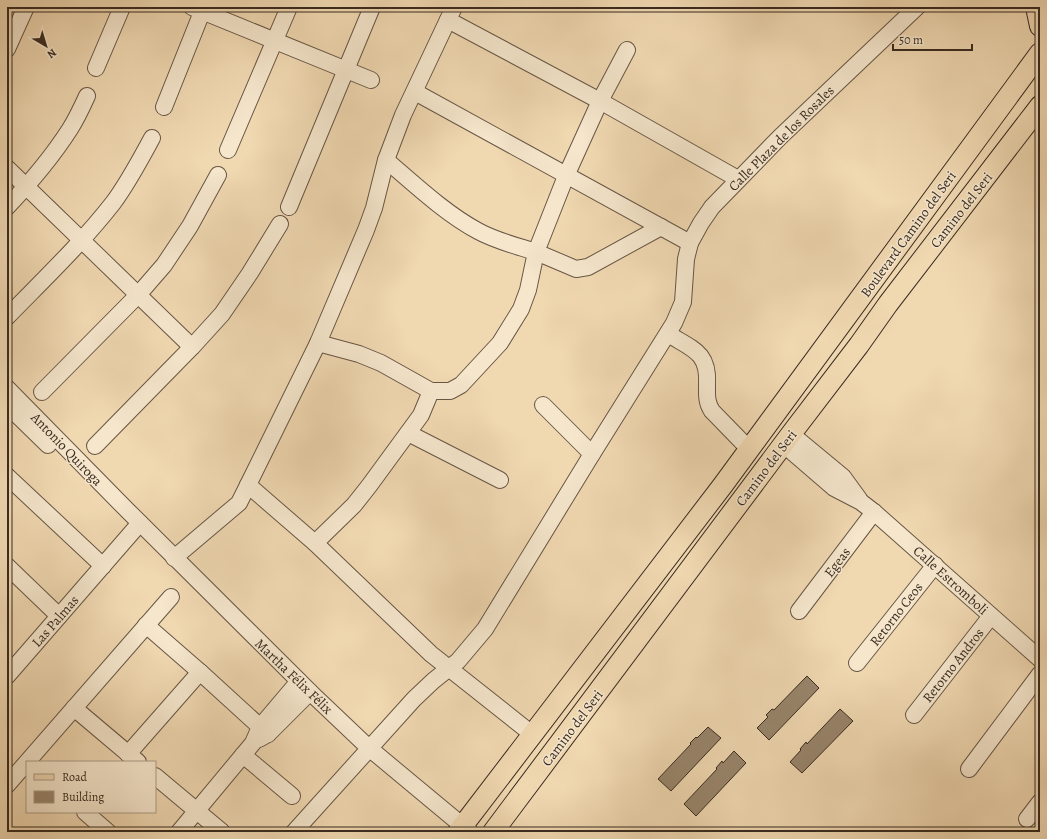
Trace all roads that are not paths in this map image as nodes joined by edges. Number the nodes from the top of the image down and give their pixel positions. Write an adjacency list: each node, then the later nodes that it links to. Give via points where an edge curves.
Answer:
1 (26, 7): 11 (street)
2 (122, 7): 14 (street)
3 (289, 7): 10 (street)
4 (372, 7): 15 (street)
5 (917, 7): 28 (street, Calle Plaza de los Rosales)
6 (1036, 7): 9 (main road)
7 (200, 8): 10 (street); 20 (street)
8 (451, 14): 17 (street); 19 (street)
9 (1040, 26)
10 (274, 41): 15 (street); 23 (street)
11 (7, 49)
12 (626, 50): 19 (street)
13 (1040, 53): 30 (main road, Boulevard Camino del Seri)
14 (96, 68)
15 (346, 70): 16 (street); 32 (street)
16 (371, 80)
17 (414, 92): 24 (street); 27 (street)
18 (87, 96): 29 (street, via 71,127)
19 (600, 101): 27 (street); 28 (street)
20 (164, 106)
21 (1040, 106): 39 (main road, Camino del Seri)
22 (152, 138): 35 (street, via 113,203)
23 (228, 150)
24 (386, 160): 37 (street, via 443,207 478,231); 42 (street, via 366,230)
25 (7, 168): 29 (street)
26 (218, 175): 38 (street, via 190,226 164,264)
27 (566, 176): 34 (street); 37 (street)
28 (738, 179): 36 (street, Calle Plaza de los Rosales, via 712,207)
29 (27, 187): 31 (street); 35 (street)
30 (935, 197): 39 (main road, via 944,202 947,212 943,222 900,277); 49 (main road, Boulevard Camino del Seri)
31 (7, 207)
32 (289, 207)
33 (280, 224): 43 (street, via 222,314)
34 (661, 227): 36 (street); 37 (street, via 588,267 576,268)
35 (82, 240): 38 (street); 40 (street)
36 (690, 243): 41 (street, Calle Plaza de los Rosales, via 686,259 683,302)
37 (536, 252): 45 (street, via 521,309 500,344 461,385 450,391)
38 (138, 295): 43 (street); 46 (street)
39 (888, 304): 51 (main road, Camino del Seri)
40 (7, 317)
41 (668, 334): 53 (street, via 705,360 708,372 708,404); 54 (street, Calle Plaza de los Rosales)
42 (318, 343): 45 (street, via 381,363); 57 (street)
43 (192, 347): 52 (street)
44 (7, 388): 58 (street, Antonio Quiroga)
45 (431, 391): 50 (street, via 424,409)
46 (42, 392)
47 (7, 405): 58 (street, via 83,479)
48 (543, 405): 54 (street)
49 (775, 415): 53 (main road, Camino del Seri)
50 (408, 433): 56 (street); 61 (street, via 354,505)
51 (787, 439): 59 (street, Calle Estromboli); 100 (main road, Camino del Seri)
52 (95, 446)
53 (749, 449): 81 (main road, Camino del Seri)
54 (592, 454): 73 (street, Calle Plaza de los Rosales, via 485,629)
55 (7, 476): 64 (street)
56 (500, 480)
57 (248, 485): 61 (street); 62 (street, via 238,503)
58 (128, 511): 60 (street, Martha Félix Félix)
59 (874, 512): 63 (street, Calle Estromboli); 67 (street, Egeas)
60 (140, 523): 62 (street, Martha Félix Félix); 64 (street, Las Palmas)
61 (315, 543): 73 (street, via 416,641)
62 (174, 558): 77 (street, Martha Félix Félix)
63 (935, 565): 69 (street, Calle Estromboli); 72 (street, Retorno Ceos)
64 (103, 566): 68 (street, Las Palmas)
65 (9, 571): 68 (street)
66 (171, 597): 70 (street)
67 (799, 611)
68 (59, 616): 76 (street, Las Palmas)
69 (991, 616): 71 (street, Calle Estromboli); 79 (street, Retorno Andros)
70 (146, 626): 74 (street); 78 (street)
71 (1040, 659)
72 (857, 662)
73 (450, 668): 81 (street); 82 (street, Calle Plaza de los Rosales, via 423,690)
74 (200, 672): 80 (street); 84 (street)
75 (1040, 674): 87 (street)
76 (7, 676)
77 (304, 687): 80 (street); 82 (street, Martha Félix Félix)
78 (74, 708): 84 (street); 85 (street)
79 (914, 715)
80 (264, 730): 83 (street)
81 (532, 734): 95 (main road, Camino del Seri)
82 (369, 748): 95 (street, Martha Félix Félix); 99 (street, Calle Plaza de los Rosales)
83 (248, 749): 90 (street); 92 (street)
84 (133, 758)
85 (29, 761)
86 (26, 764): 89 (street)
87 (969, 769)
88 (156, 777): 92 (street)
89 (7, 785)
90 (292, 796)
91 (1040, 802): 94 (street)
92 (197, 811): 97 (street); 98 (street)
93 (86, 813): 96 (street)
94 (1027, 819)
95 (464, 830)
96 (108, 832)
97 (179, 832)
98 (222, 832)
99 (294, 832)
100 (493, 832)

